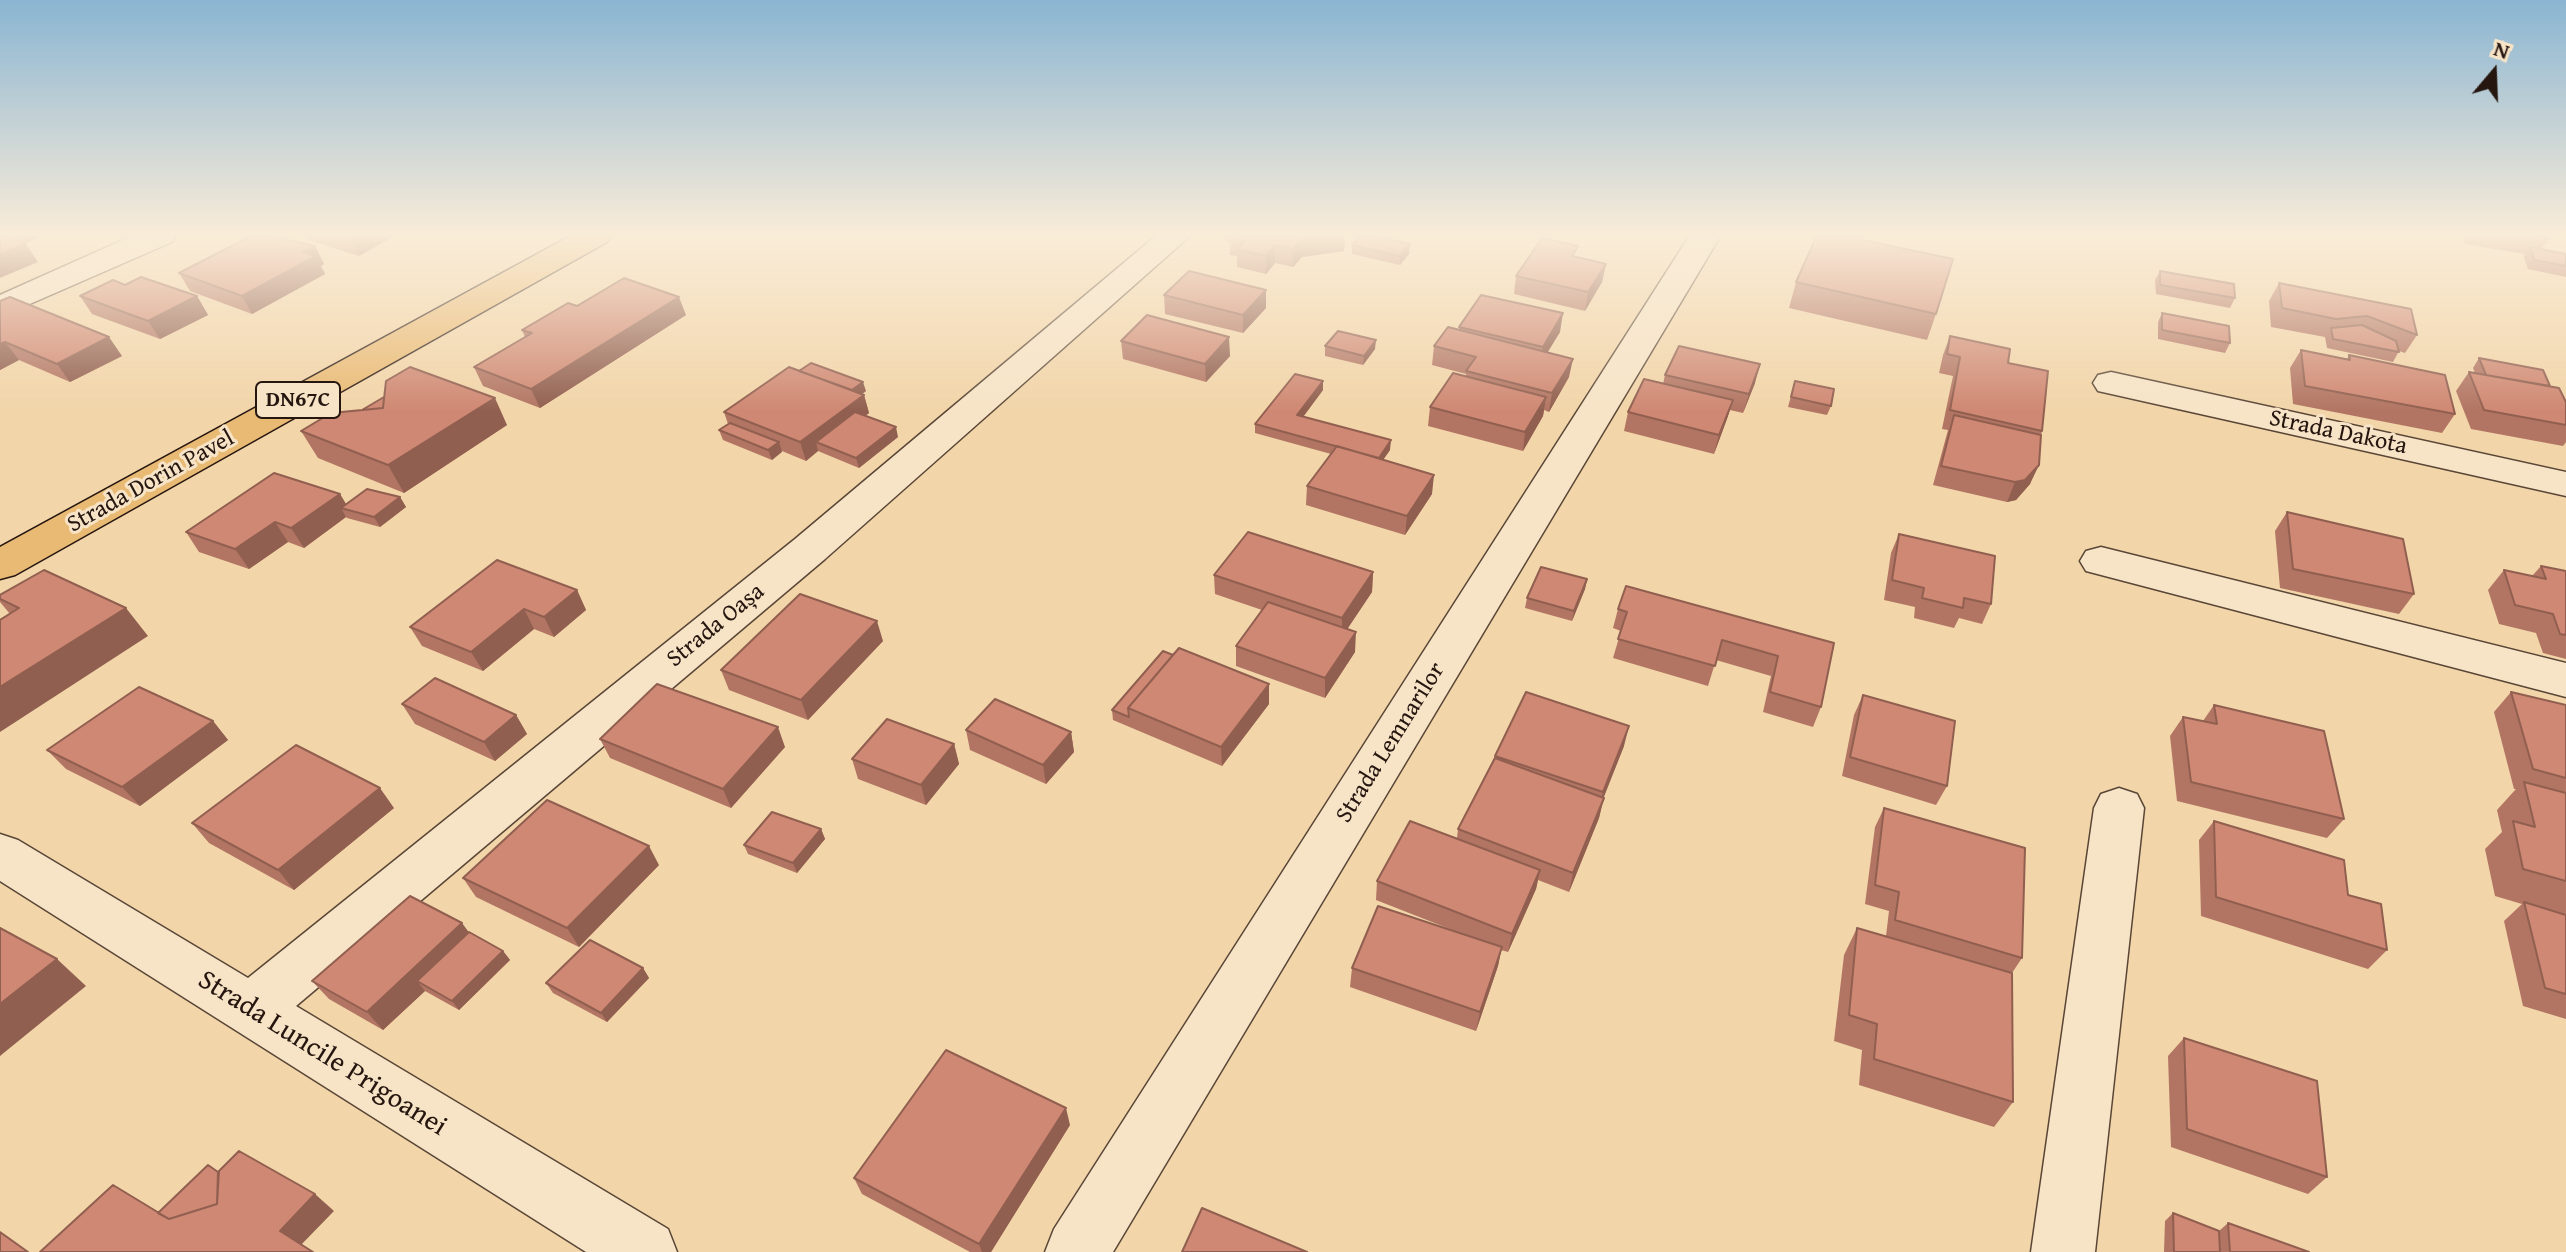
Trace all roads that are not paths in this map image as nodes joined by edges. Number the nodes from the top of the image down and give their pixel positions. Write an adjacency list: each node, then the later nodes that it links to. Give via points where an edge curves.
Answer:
1 (30, 293): 5 (street)
2 (490, 293): 9 (main road, Strada Dorin Pavel / DN67C)
3 (1108, 293): 13 (street, Strada Oașa, via 810,549)
4 (1670, 293): 15 (street, Strada Lemnarilor)
5 (0, 307)
6 (2111, 383): 7 (street, Strada Dakota)
7 (2566, 484)
8 (2101, 561): 10 (street)
9 (0, 565)
10 (2566, 680)
11 (2119, 808): 16 (street)
12 (0, 855): 13 (street, Strada Luncile Prigoanei)
13 (250, 1010): 14 (street, Strada Luncile Prigoanei)
14 (645, 1252)
15 (1077, 1252)
16 (2063, 1252)

